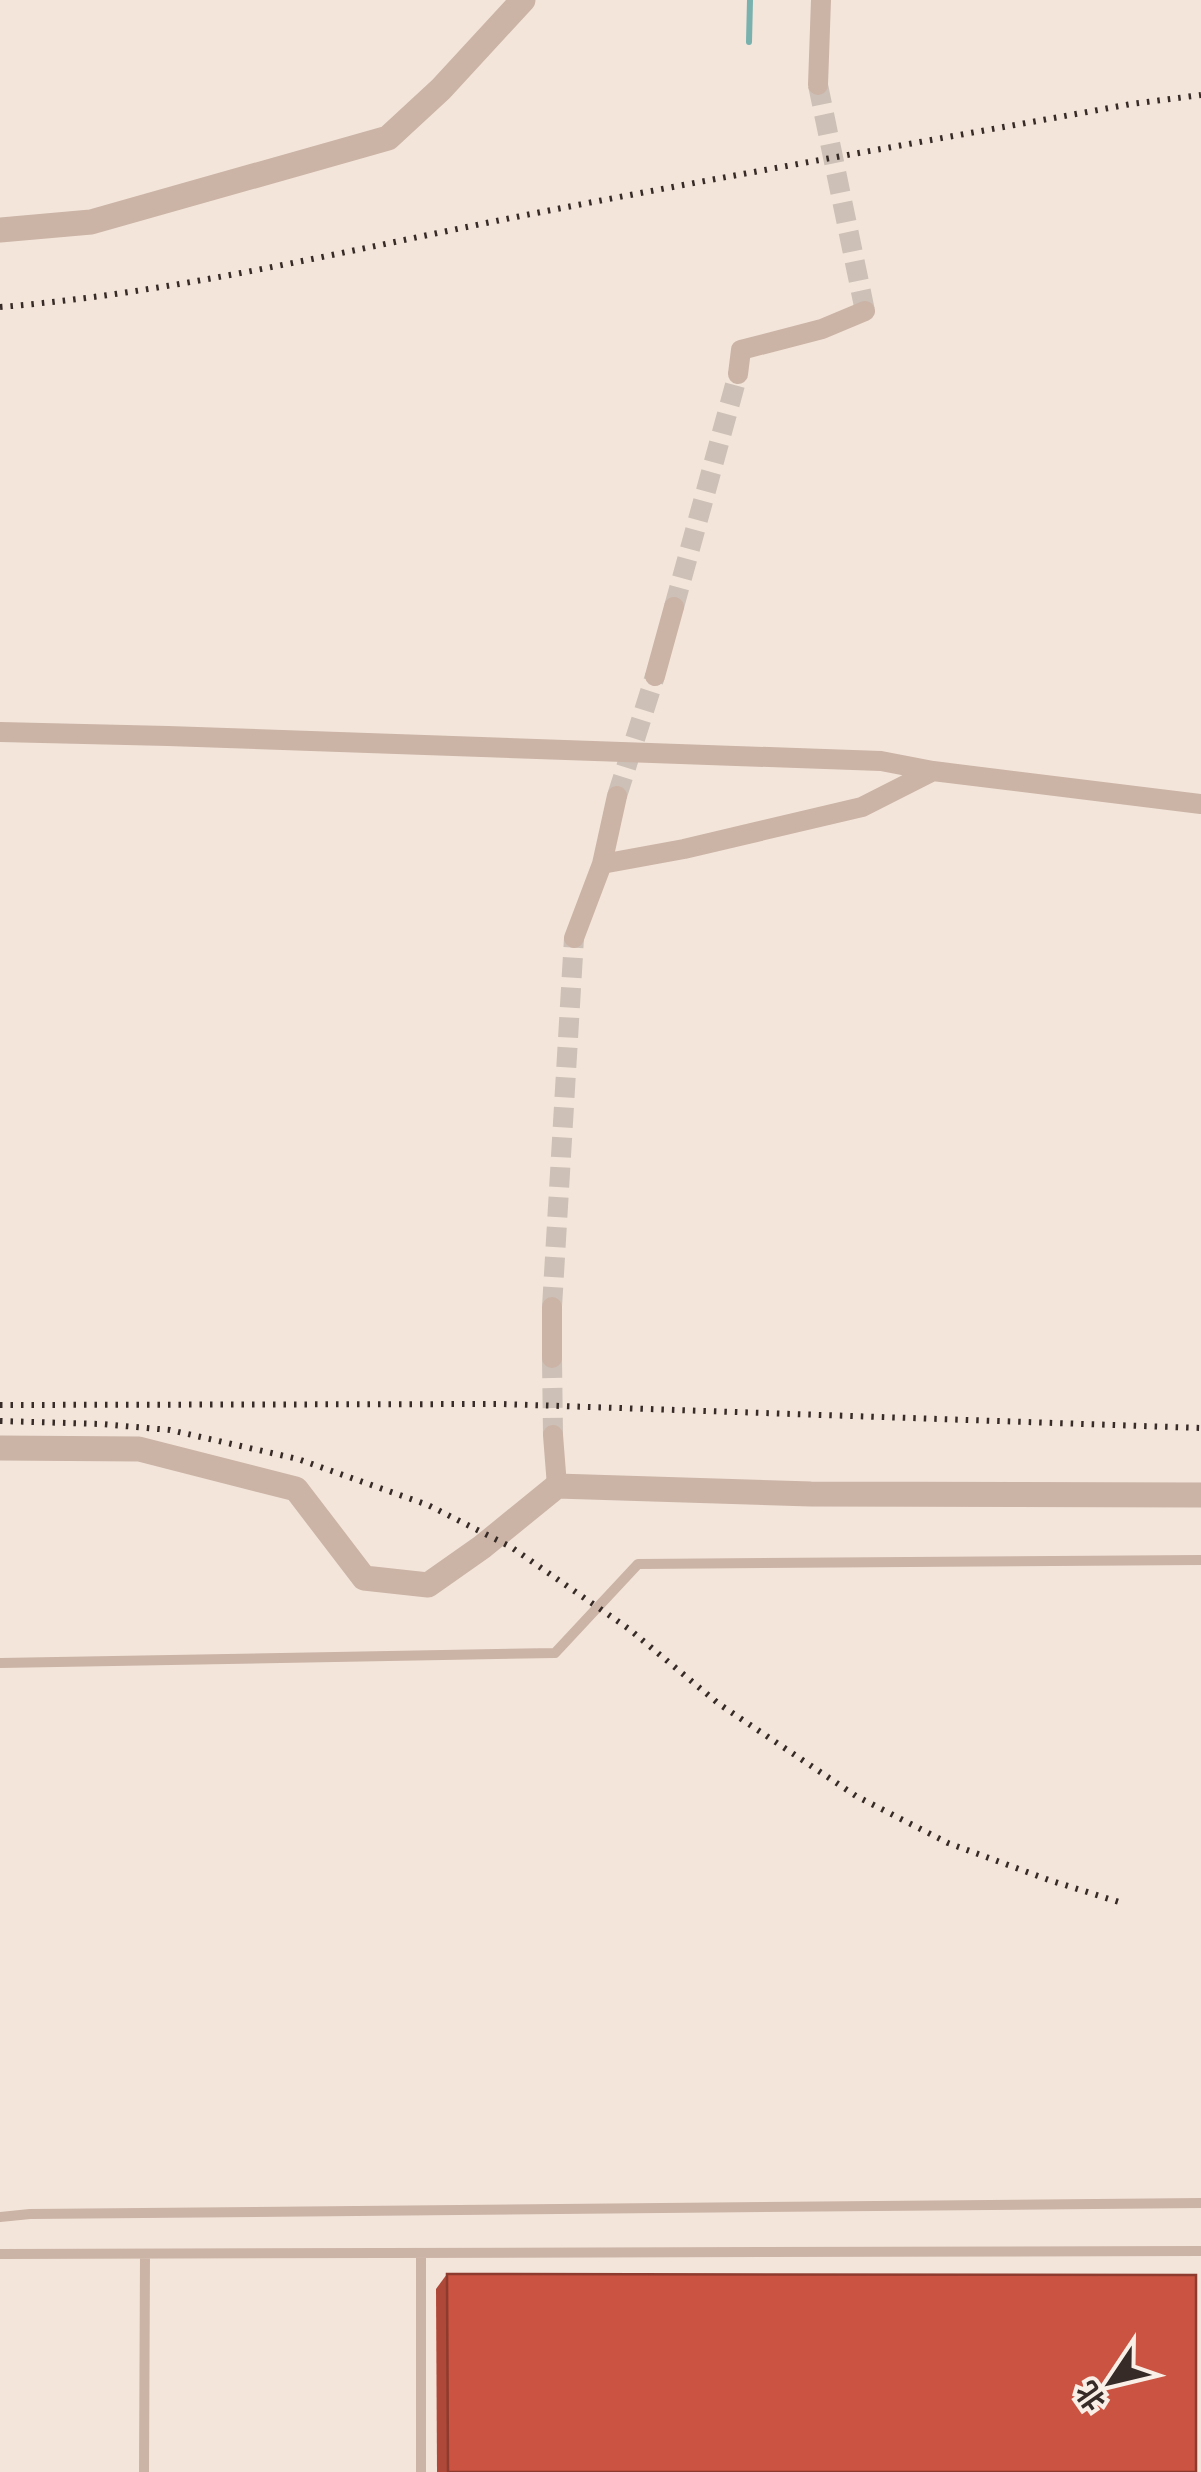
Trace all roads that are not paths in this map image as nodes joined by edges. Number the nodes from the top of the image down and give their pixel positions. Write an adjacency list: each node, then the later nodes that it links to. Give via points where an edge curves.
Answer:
1 (524, 0): 4 (street, via 388,138 91,222)
2 (821, 0): 3 (street)
3 (818, 86)
4 (0, 230)
5 (865, 310): 6 (street, via 741,350)
6 (738, 374)
7 (674, 607): 8 (street)
8 (655, 676)
9 (0, 732): 10 (street, via 881,762)
10 (933, 770): 12 (street); 13 (street, via 862,808)
11 (617, 796): 13 (street)
12 (1201, 804)
13 (602, 864): 14 (street)
14 (574, 938)
15 (552, 1308): 16 (street)
16 (552, 1358)
17 (553, 1435): 19 (street)
18 (0, 1448): 19 (street, via 138,1449 296,1490 364,1578 428,1585)
19 (556, 1486): 20 (street)
20 (1201, 1495)
21 (1201, 1560): 22 (lane, via 638,1564 555,1653)
22 (0, 1663)
23 (1201, 2204): 24 (lane)
24 (0, 2216)
25 (1201, 2251): 26 (lane)
26 (421, 2253): 28 (lane); 30 (lane)
27 (0, 2254): 28 (lane)
28 (145, 2254): 29 (lane)
29 (144, 2472)
30 (421, 2472)

